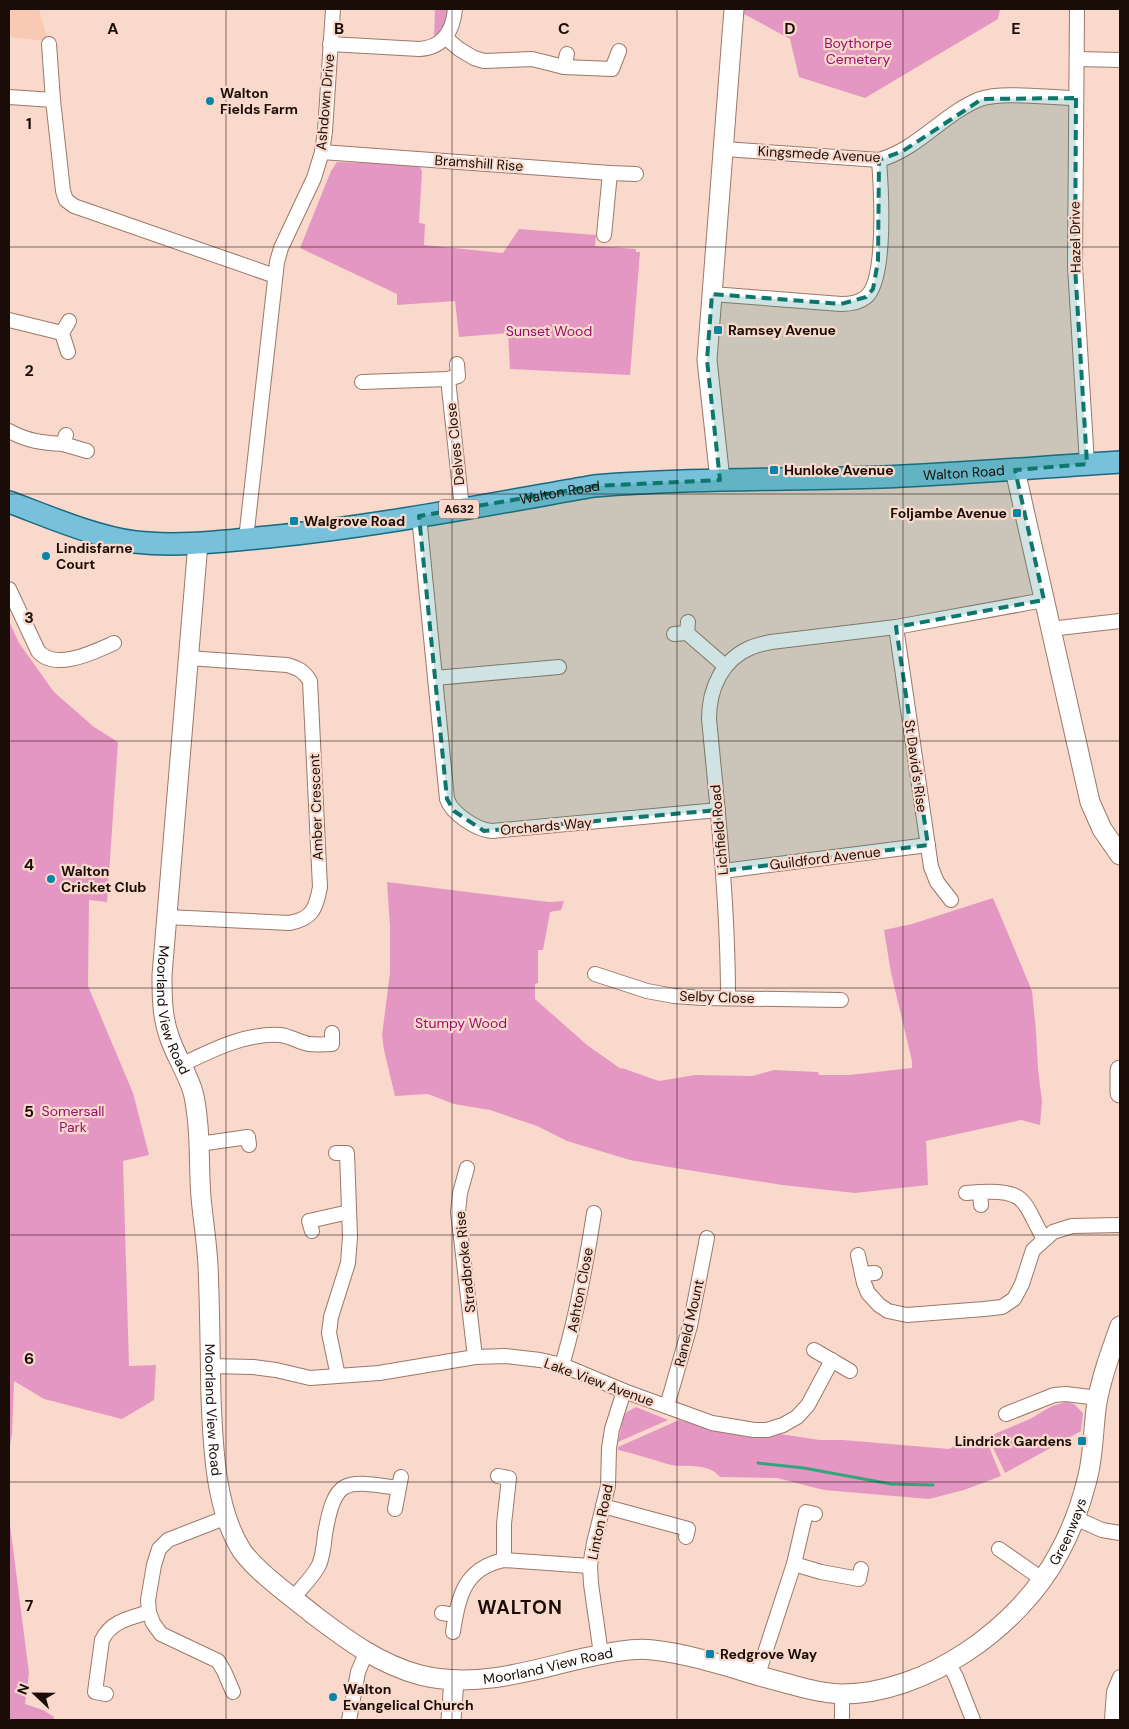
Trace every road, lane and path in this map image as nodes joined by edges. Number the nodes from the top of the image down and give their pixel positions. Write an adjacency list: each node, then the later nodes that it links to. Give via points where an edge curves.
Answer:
1 (333, 9): 7 (street, Ashdown Drive)
2 (455, 9): 5 (street)
3 (734, 9): 14 (street)
4 (1077, 9): 9 (street, Hazel Drive)
5 (446, 38): 7 (street, via 425,48); 8 (street, via 459,49 484,61 566,60 612,69)
6 (49, 44): 13 (street)
7 (330, 44): 15 (street, Ashdown Drive)
8 (620, 51)
9 (1077, 59): 10 (street); 12 (street, Hazel Drive)
10 (1120, 60)
11 (9, 97): 13 (street)
12 (1076, 98): 16 (street, Kingsmede Avenue, via 996,96 982,99 903,150); 30 (street, Hazel Drive, via 1075,266)
13 (53, 100): 20 (street, via 61,182 66,200 82,209)
14 (724, 149): 16 (street, Kingsmede Avenue); 21 (street)
15 (322, 152): 17 (street, Bramshill Rise); 20 (street, Ashdown Drive, via 314,178 281,248)
16 (879, 160): 21 (street, via 882,218 878,261 873,289 866,297 854,303 841,304)
17 (610, 173): 18 (street, Bramshill Rise); 19 (street, via 599,219)
18 (636, 174)
19 (604, 235)
20 (275, 276): 36 (street)
21 (712, 294): 32 (street, via 707,360)
22 (9, 320): 23 (street, via 65,327)
23 (68, 352)
24 (457, 364): 25 (street, via 458,376)
25 (448, 379): 26 (street, via 410,375); 34 (street, Delves Close)
26 (362, 382)
27 (9, 431): 28 (street, via 37,442 64,439)
28 (87, 450)
29 (1120, 462): 30 (main road, Walton Road / A632)
30 (1086, 464): 31 (main road, Walton Road / A632)
31 (1015, 470): 32 (main road, Walton Road / A632); 39 (street)
32 (720, 480): 34 (main road, Walton Road / A632, via 594,486)
33 (9, 502): 37 (main road, Walton Road / A632, via 107,536 135,542)
34 (462, 508): 35 (main road, Walton Road / A632)
35 (419, 516): 36 (main road, Walton Road / A632); 48 (street, Orchards Way)
36 (246, 539): 37 (main road, Walton Road / A632)
37 (198, 543): 45 (street, Moorland View Road)
38 (9, 589): 44 (street, via 41,655 80,663)
39 (1044, 600): 41 (street, Lichfield Road); 42 (street)
40 (1120, 621): 42 (street)
41 (896, 627): 46 (street, Lichfield Road, via 771,642 751,647); 50 (street, St David's Rise)
42 (1050, 629): 51 (street, via 1090,802 1102,829)
43 (683, 630): 46 (street)
44 (114, 643)
45 (188, 658): 54 (street, Moorland View Road); 54 (street, Amber Crescent, via 287,665 306,673 310,681 320,887 315,910 306,918 289,924)
46 (725, 666): 49 (street, Lichfield Road, via 709,705)
47 (559, 667): 48 (street)
48 (435, 678): 49 (street, Orchards Way, via 449,806 484,831)
49 (718, 810): 52 (street, Lichfield Road)
50 (928, 845): 52 (street, Guildford Avenue); 53 (street, St David's Rise, via 931,867)
51 (1120, 855)
52 (723, 871): 56 (street, Lichfield Road)
53 (951, 900)
54 (167, 917): 59 (street, Moorland View Road, via 162,975 164,1020)
55 (595, 974): 56 (street, Selby Close, via 647,991)
56 (728, 998): 57 (street, Selby Close)
57 (842, 1000)
58 (332, 1034): 59 (street, via 332,1044 321,1045 282,1035 263,1035 229,1043)
59 (181, 1065): 62 (street, Moorland View Road, via 195,1098)
60 (1120, 1070): 61 (street)
61 (1120, 1093)
62 (199, 1144): 63 (street, via 248,1137); 79 (street, Moorland View Road, via 208,1263)
63 (249, 1144)
64 (336, 1153): 67 (street, via 346,1153)
65 (467, 1168): 76 (street, Stradbroke Rise, via 458,1212)
66 (976, 1197): 72 (street, via 999,1191 1016,1195 1024,1201)
67 (349, 1212): 70 (street, via 309,1220); 81 (street, via 348,1263 330,1317 329,1333)
68 (594, 1213): 78 (street, Ashton Close, via 583,1284)
69 (1120, 1225): 72 (street, via 1072,1226)
70 (312, 1232)
71 (707, 1238): 84 (street, Raneld Mount, via 690,1326)
72 (1044, 1239): 73 (street, via 1033,1250 1014,1299 1002,1307 969,1316 907,1315 888,1311 868,1293 869,1273)
73 (858, 1255)
74 (1120, 1326): 83 (street, Greenways)
75 (814, 1350): 77 (street)
76 (475, 1357): 78 (street, Lake View Avenue, via 506,1356); 81 (street, Lake View Avenue, via 379,1373)
77 (832, 1360): 80 (street); 84 (street, Lake View Avenue, via 808,1405 797,1417 767,1430 732,1428)
78 (562, 1365): 82 (street, Lake View Avenue)
79 (210, 1366): 81 (street, Lake View Avenue, via 268,1369 310,1378); 90 (street, Moorland View Road, via 213,1442)
80 (850, 1371)
81 (338, 1376)
82 (624, 1391): 84 (street, Lake View Avenue); 87 (street, Linton Road, via 612,1429 608,1486)
83 (1098, 1398): 85 (street, via 1054,1395); 91 (street, Greenways, via 1088,1478)
84 (667, 1406)
85 (1006, 1414)
86 (498, 1476): 95 (street, via 509,1478)
87 (603, 1506): 93 (street, via 688,1529); 97 (street, Linton Road)
88 (395, 1509): 100 (street, via 399,1482 349,1484 338,1492 331,1504 320,1564)
89 (815, 1514): 96 (street, via 806,1512)
90 (227, 1517): 100 (street, Moorland View Road, via 244,1554); 101 (street, via 168,1540 159,1550)
91 (1075, 1518): 92 (street, via 1102,1530); 99 (street, Greenways, via 1059,1554)
92 (1120, 1533)
93 (686, 1537)
94 (998, 1549): 99 (street)
95 (504, 1560): 97 (street); 102 (street, via 478,1570 449,1614)
96 (794, 1564): 98 (street, via 859,1579); 106 (street)
97 (590, 1566): 104 (street, Linton Road)
98 (861, 1568)
99 (1042, 1579): 105 (street, Greenways, via 989,1636)
100 (293, 1598): 103 (street, Moorland View Road)
101 (148, 1612): 110 (street, via 162,1634 218,1662); 111 (street, via 121,1621 105,1634 95,1692)
102 (453, 1632)
103 (366, 1653): 109 (street, Moorland View Road, via 409,1671); 113 (street, via 358,1672)
104 (601, 1654): 106 (street, Moorland View Road, via 648,1649 695,1658); 109 (street, Moorland View Road, via 480,1680)
105 (949, 1664): 107 (street, Greenways); 116 (street)
106 (757, 1676): 112 (street, Moorland View Road, via 820,1692)
107 (919, 1677): 112 (street, Moorland View Road, via 885,1689)
108 (1120, 1678): 117 (street, via 1114,1692)
109 (454, 1680): 114 (street)
110 (233, 1692)
111 (106, 1694)
112 (842, 1694): 115 (street)
113 (349, 1720)
114 (451, 1720)
115 (842, 1720)
116 (973, 1720)
117 (1112, 1720)

